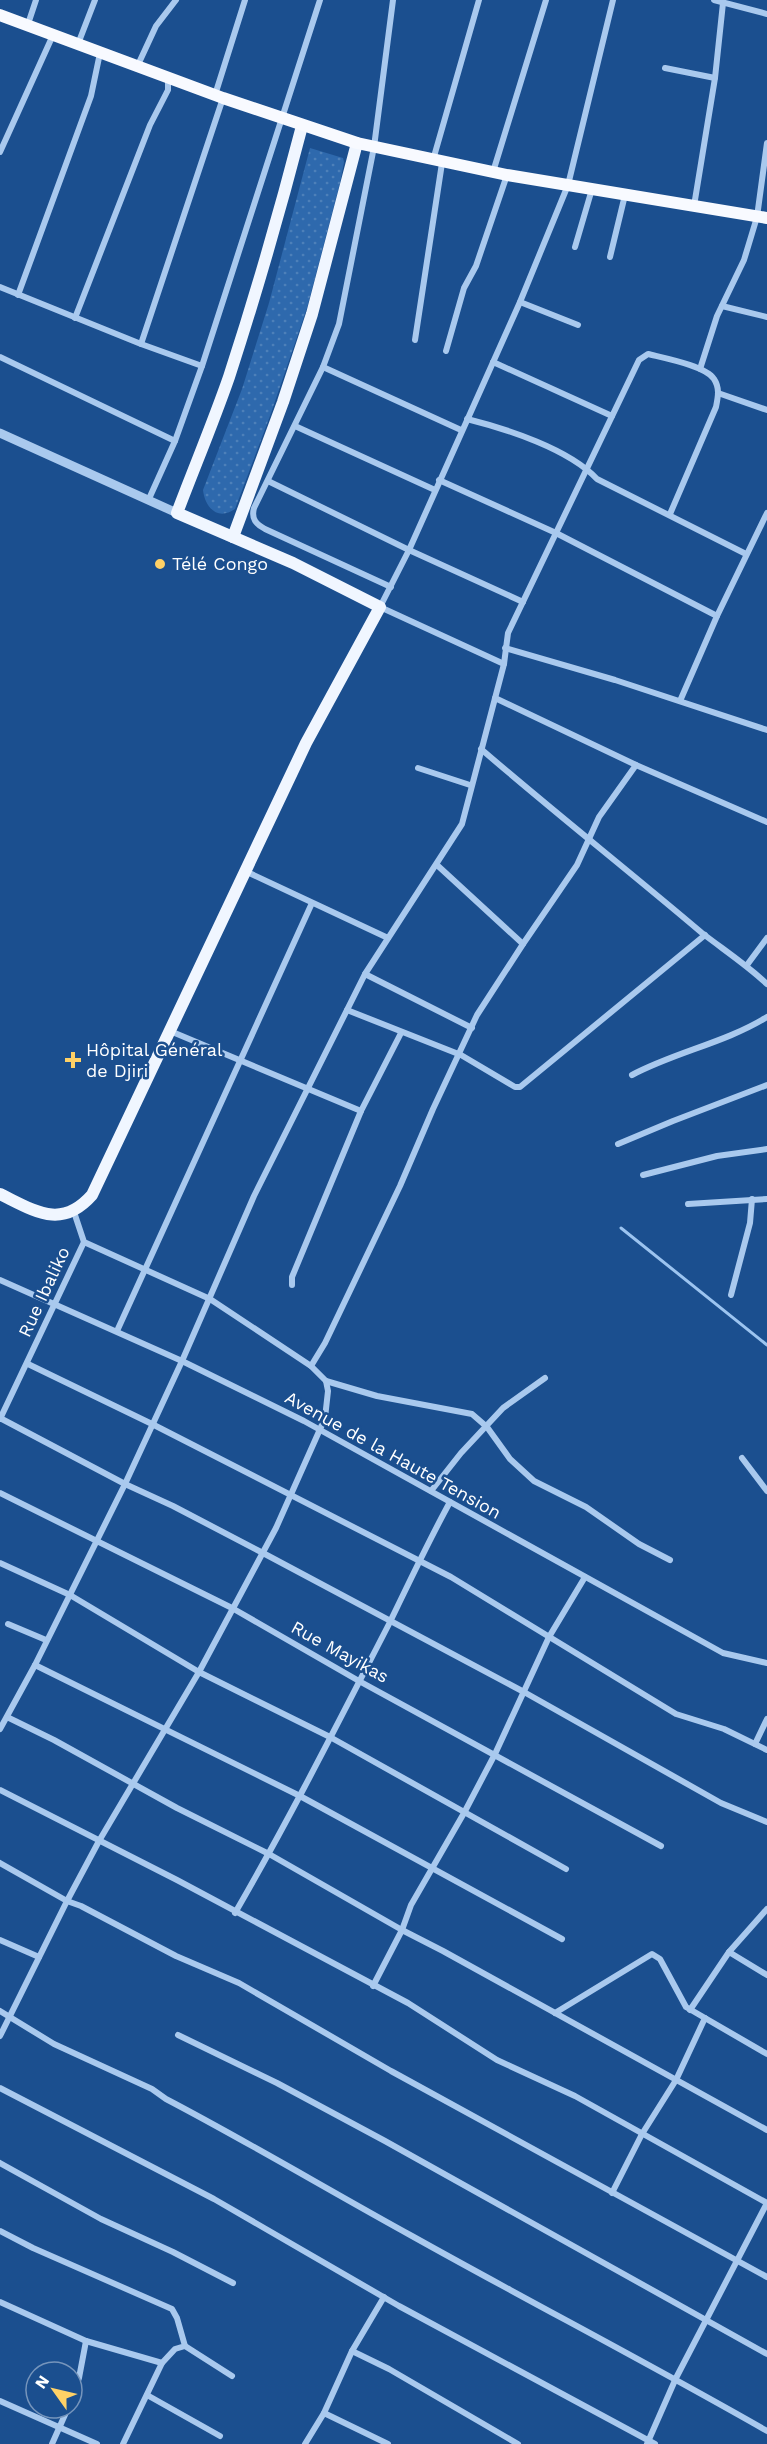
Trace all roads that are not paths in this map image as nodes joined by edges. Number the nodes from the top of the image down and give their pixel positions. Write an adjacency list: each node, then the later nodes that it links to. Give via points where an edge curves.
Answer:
1 (36, 0): 15 (street)
2 (95, 0): 17 (street)
3 (176, 0): 19 (street, via 156,26)
4 (244, 0): 23 (street)
5 (320, 0): 24 (street)
6 (393, 0): 28 (street)
7 (479, 0): 30 (street)
8 (546, 0): 31 (street)
9 (613, 0): 33 (street)
10 (714, 0): 11 (street)
11 (723, 3): 12 (street); 22 (street)
12 (740, 4): 13 (street)
13 (767, 14)
14 (0, 15): 15 (highway)
15 (28, 24): 16 (highway)
16 (53, 35): 17 (highway); 29 (street)
17 (78, 44): 18 (highway)
18 (100, 53): 19 (highway); 41 (street, via 91,96)
19 (137, 67): 21 (highway)
20 (665, 68): 22 (street)
21 (168, 78): 23 (highway); 45 (street, via 168,90 150,125)
22 (715, 78): 36 (street)
23 (219, 97): 24 (highway); 48 (street)
24 (283, 120): 25 (highway); 52 (street)
25 (302, 126): 26 (highway); 68 (main road, via 244,331)
26 (357, 143): 28 (highway); 72 (main road, via 312,314)
27 (767, 143): 37 (street)
28 (374, 147): 30 (highway); 53 (street, via 344,305)
29 (0, 152)
30 (437, 162): 31 (highway); 47 (street)
31 (493, 172): 32 (highway)
32 (507, 175): 33 (highway); 49 (street, via 476,266 464,288)
33 (568, 185): 34 (highway); 42 (street)
34 (592, 189): 35 (highway); 38 (street)
35 (625, 195): 36 (highway); 39 (street)
36 (694, 206): 37 (highway)
37 (762, 217): 43 (street)
38 (575, 247)
39 (610, 257)
40 (0, 287): 41 (street)
41 (18, 295): 45 (street)
42 (520, 302): 46 (street); 51 (street)
43 (722, 306): 44 (street); 54 (street)
44 (767, 317)
45 (75, 318): 48 (street)
46 (578, 326)
47 (415, 340)
48 (141, 345): 52 (street)
49 (446, 351)
50 (0, 357): 62 (street)
51 (493, 362): 57 (street); 58 (street)
52 (202, 366): 62 (street)
53 (323, 367): 59 (street); 60 (street)
54 (700, 369): 55 (street, via 714,379); 57 (street, via 644,355)
55 (718, 393): 56 (street); 70 (street)
56 (767, 410)
57 (612, 416): 63 (street)
58 (467, 419): 60 (street); 63 (street, via 504,428)
59 (295, 426): 65 (street); 66 (street)
60 (461, 430): 64 (street)
61 (0, 433): 67 (street)
62 (175, 441): 67 (street)
63 (587, 468): 70 (street, via 597,479); 71 (street)
64 (440, 480): 66 (street); 71 (street)
65 (268, 481): 73 (street); 75 (street, via 253,512 259,525)
66 (435, 490): 73 (street)
67 (148, 501): 68 (street)
68 (177, 513): 72 (main road)
69 (767, 513): 74 (street)
70 (670, 514): 74 (street)
71 (556, 533): 76 (street); 78 (street)
72 (234, 537): 77 (main road, via 327,578)
73 (409, 550): 75 (street); 76 (street)
74 (746, 554): 78 (street)
75 (391, 586): 77 (street)
76 (523, 602): 79 (street)
77 (380, 607): 80 (street); 91 (main road, via 306,743)
78 (717, 616): 82 (street)
79 (505, 648): 80 (street); 82 (street)
80 (504, 664): 81 (street)
81 (495, 698): 84 (street); 85 (street)
82 (680, 701): 83 (street)
83 (767, 730)
84 (481, 749): 87 (street); 89 (street)
85 (636, 765): 88 (street); 89 (street)
86 (418, 768): 87 (street)
87 (470, 785): 90 (street, via 462,824)
88 (767, 822)
89 (589, 839): 93 (street); 96 (street, via 577,865)
90 (437, 865): 94 (street); 96 (street)
91 (245, 871): 92 (street); 103 (main road)
92 (312, 903): 94 (street); 106 (street)
93 (705, 935): 97 (street); 105 (street, via 520,1087)
94 (388, 938): 98 (street)
95 (767, 938): 97 (street)
96 (523, 944): 102 (street)
97 (747, 965): 99 (street)
98 (365, 974): 100 (street); 102 (street)
99 (767, 984)
100 (346, 1010): 104 (street); 109 (street)
101 (767, 1017): 107 (street)
102 (472, 1028): 105 (street)
103 (169, 1031): 106 (street); 118 (main road, via 103,1176 92,1196)
104 (401, 1033): 105 (street); 110 (street)
105 (460, 1054): 129 (street)
106 (242, 1061): 109 (street); 120 (street)
107 (632, 1075)
108 (767, 1085): 111 (street)
109 (308, 1088): 110 (street); 124 (street, via 254,1196)
110 (361, 1111): 122 (street)
111 (618, 1144)
112 (767, 1149): 113 (street, via 717,1155)
113 (643, 1175)
114 (0, 1194): 118 (main road, via 42,1214)
115 (752, 1198): 116 (street); 117 (street); 123 (street, via 750,1223)
116 (767, 1198)
117 (688, 1204)
118 (74, 1212): 119 (street)
119 (84, 1242): 120 (street); 125 (street, Rue Ibaliko)
120 (143, 1271): 124 (street); 126 (street)
121 (0, 1280): 125 (street, Avenue de la Haute Tension)
122 (292, 1285)
123 (731, 1295)
124 (210, 1299): 127 (street); 129 (street)
125 (54, 1303): 126 (street, Avenue de la Haute Tension); 128 (street, Rue Ibaliko)
126 (117, 1331): 127 (street, Avenue de la Haute Tension)
127 (182, 1360): 133 (street); 135 (street, Avenue de la Haute Tension)
128 (28, 1364): 132 (street, Rue Ibaliko); 133 (street)
129 (311, 1366): 131 (street)
130 (545, 1378): 134 (street, via 503,1408)
131 (326, 1381): 134 (street, via 377,1396 465,1411); 135 (street, via 327,1406)
132 (0, 1419): 137 (street)
133 (152, 1424): 137 (street); 141 (street)
134 (487, 1426): 138 (street); 145 (street, via 510,1459 534,1482 586,1507 639,1544)
135 (320, 1431): 138 (street, Avenue de la Haute Tension); 141 (street)
136 (742, 1458): 139 (street)
137 (125, 1484): 143 (street); 144 (street)
138 (431, 1491): 142 (street, Avenue de la Haute Tension)
139 (767, 1491)
140 (0, 1493): 143 (street, Rue Mayikas)
141 (291, 1497): 144 (street); 146 (street)
142 (450, 1502): 146 (street); 148 (street, Avenue de la Haute Tension)
143 (98, 1540): 149 (street); 150 (street, Rue Mayikas)
144 (263, 1553): 150 (street); 151 (street)
145 (670, 1560)
146 (418, 1561): 151 (street); 153 (street)
147 (0, 1563): 149 (street)
148 (585, 1577): 153 (street); 155 (street, Avenue de la Haute Tension, via 723,1653)
149 (70, 1595): 154 (street); 157 (street)
150 (232, 1608): 157 (street); 158 (street, Rue Mayikas)
151 (390, 1622): 158 (street); 159 (street)
152 (8, 1624): 154 (street)
153 (549, 1637): 159 (street); 166 (street, via 676,1714 724,1729)
154 (46, 1640): 156 (street)
155 (767, 1663)
156 (35, 1665): 161 (street); 163 (street)
157 (199, 1672): 163 (street); 165 (street)
158 (359, 1681): 165 (street); 168 (street, Rue Mayikas)
159 (524, 1692): 168 (street); 173 (street, via 721,1803)
160 (0, 1709): 161 (street)
161 (8, 1715): 164 (street); 169 (street)
162 (767, 1719): 166 (street)
163 (166, 1728): 169 (street); 171 (street)
164 (0, 1729)
165 (330, 1737): 171 (street); 172 (street)
166 (755, 1744): 167 (street)
167 (767, 1750)
168 (495, 1754): 172 (street); 175 (street, Rue Mayikas)
169 (134, 1784): 174 (street); 176 (street)
170 (0, 1790): 174 (street)
171 (300, 1796): 176 (street); 178 (street)
172 (464, 1813): 178 (street); 179 (street)
173 (767, 1822)
174 (99, 1841): 180 (street); 182 (street)
175 (661, 1846)
176 (269, 1854): 182 (street); 183 (street)
177 (0, 1863): 180 (street)
178 (433, 1868): 183 (street, via 411,1905); 184 (street)
179 (566, 1869)
180 (67, 1901): 187 (street); 203 (street, via 239,1983)
181 (767, 1909): 186 (street)
182 (235, 1913): 189 (street)
183 (402, 1930): 189 (street); 192 (street)
184 (562, 1939)
185 (0, 1940): 187 (street)
186 (729, 1952): 188 (street); 190 (street)
187 (39, 1957): 193 (street)
188 (767, 1975)
189 (373, 1986): 201 (street, via 408,2003 497,2060 575,2096)
190 (690, 2010): 192 (street, via 660,1959 652,1954); 194 (street)
191 (0, 2011): 193 (street)
192 (555, 2013): 198 (street)
193 (10, 2016): 196 (street); 218 (street, via 54,2044 152,2089 412,2236)
194 (705, 2018): 197 (street); 198 (street)
195 (178, 2035): 210 (street, via 385,2140)
196 (0, 2036)
197 (767, 2054)
198 (676, 2079): 200 (street); 201 (street)
199 (0, 2088): 208 (street, via 214,2199)
200 (767, 2130)
201 (642, 2134): 203 (street); 205 (street, via 767,2203)
202 (0, 2163): 207 (street, via 101,2219)
203 (612, 2193): 205 (street)
204 (0, 2231): 212 (street, via 172,2309)
205 (737, 2262): 206 (street); 210 (street)
206 (767, 2277)
207 (233, 2283)
208 (384, 2297): 213 (street); 226 (street)
209 (0, 2302): 211 (street)
210 (706, 2320): 214 (street); 218 (street)
211 (86, 2341): 215 (street); 216 (street)
212 (185, 2346): 216 (street, via 175,2349); 217 (street)
213 (352, 2351): 221 (street); 232 (street)
214 (767, 2354)
215 (82, 2360)
216 (162, 2363): 219 (street)
217 (232, 2376)
218 (676, 2378): 224 (street); 226 (street)
219 (147, 2395): 225 (street); 229 (street)
220 (0, 2401): 223 (street)
221 (324, 2413): 230 (street); 231 (street)
222 (63, 2420): 223 (street)
223 (61, 2426): 227 (street); 228 (street)
224 (767, 2431)
225 (220, 2436)
226 (648, 2442): 233 (street)
227 (52, 2444)
228 (97, 2444)
229 (123, 2444)
230 (305, 2444)
231 (388, 2444)
232 (518, 2444)
233 (656, 2444)

